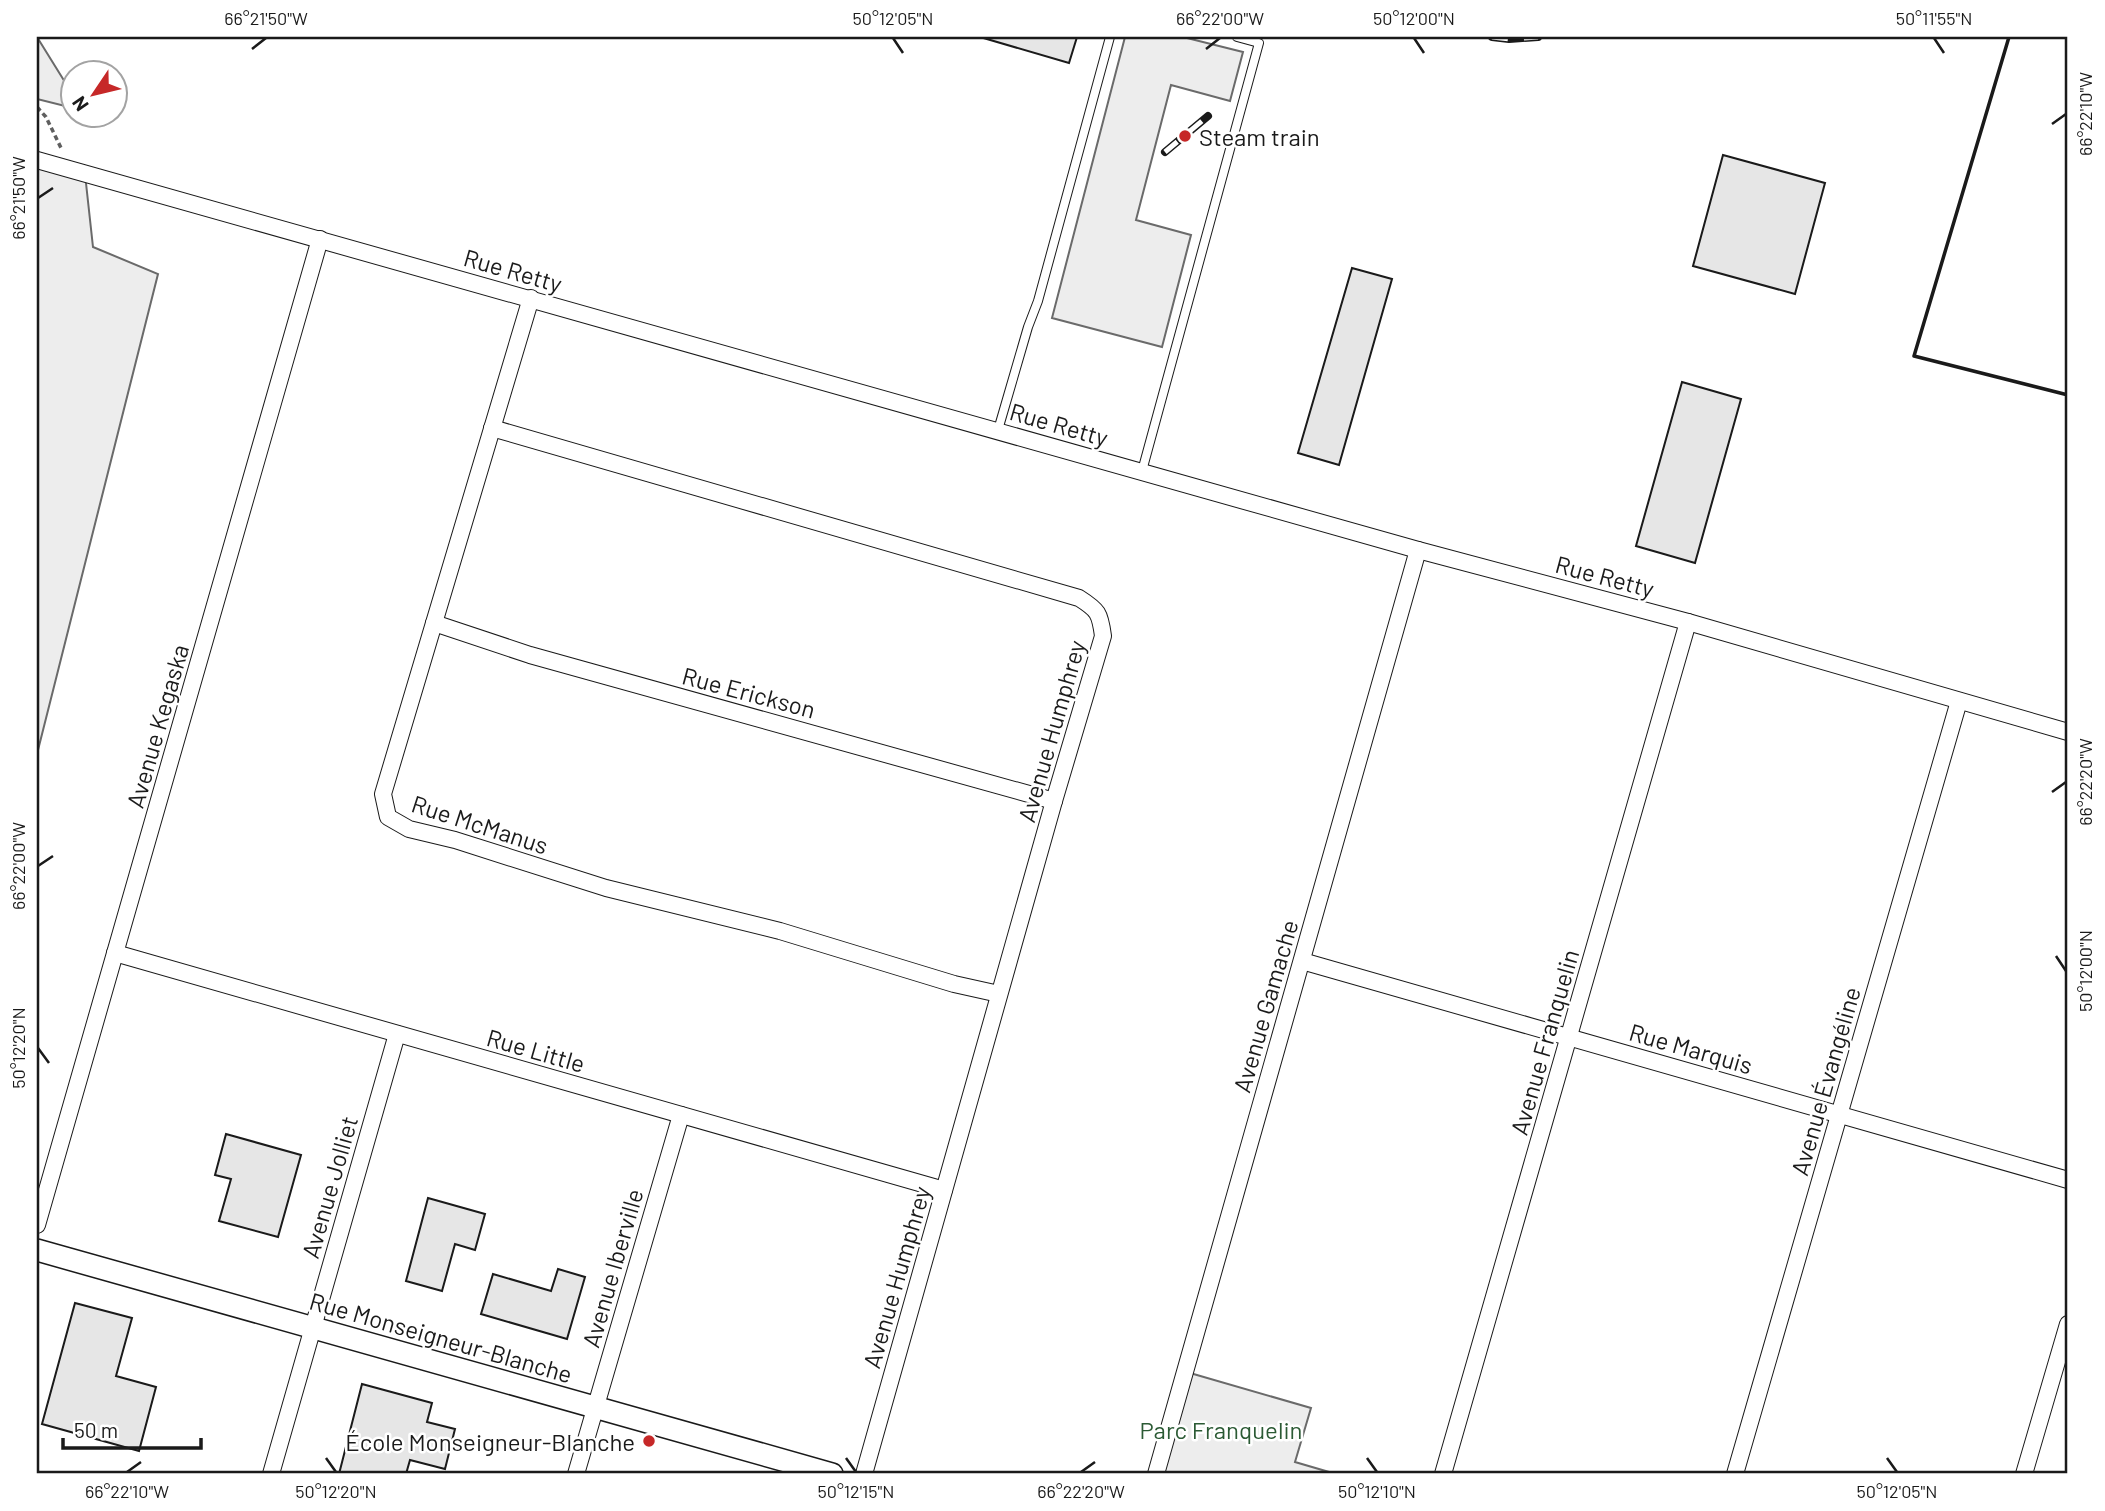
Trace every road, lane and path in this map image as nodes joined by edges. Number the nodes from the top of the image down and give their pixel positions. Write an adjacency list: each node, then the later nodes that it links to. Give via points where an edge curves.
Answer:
1 (1110, 37): 9 (lane)
2 (1237, 37): 10 (lane, via 1259,43)
3 (37, 107): 5 (path)
4 (37, 160): 5 (street, Rue Retty)
5 (70, 169): 6 (street, Rue Retty)
6 (320, 239): 7 (street, Rue Retty); 17 (street, Avenue Kegaska)
7 (531, 298): 8 (street, Rue McManus); 9 (street, Rue Retty)
8 (492, 428): 13 (street, Rue McManus); 16 (street, Avenue Humphrey, via 1079,598 1095,608 1102,636)
9 (998, 430): 10 (street, Rue Retty)
10 (1142, 471): 11 (street, Rue Retty)
11 (1418, 550): 12 (street, Rue Retty); 18 (street, Avenue Gamache)
12 (1688, 622): 14 (street, Rue Retty); 21 (street, Avenue Franquelin)
13 (434, 623): 16 (street, Rue Erickson, via 530,655); 19 (street, Rue McManus, via 383,793 388,817 409,830 606,888 780,931)
14 (1959, 701): 15 (street, Rue Retty); 23 (street, Avenue Évangéline)
15 (2068, 732)
16 (1054, 801): 19 (street, Avenue Humphrey)
17 (115, 953): 20 (street, Rue Little); 26 (street, Avenue Kegaska)
18 (1302, 961): 21 (street, Rue Marquis); 35 (street, Avenue Gamache)
19 (999, 994): 25 (street, Avenue Humphrey)
20 (397, 1034): 22 (street, Rue Little); 29 (street, Avenue Jolliet)
21 (1569, 1037): 23 (street, Rue Marquis); 36 (street, Avenue Franquelin)
22 (681, 1115): 25 (street, Rue Little); 30 (street, Avenue Iberville)
23 (1839, 1115): 24 (street, Rue Marquis); 37 (street, Avenue Évangéline)
24 (2068, 1180)
25 (944, 1190): 34 (street, Avenue Humphrey)
26 (37, 1225)
27 (37, 1250): 29 (street, Rue Monseigneur-Blanche)
28 (2068, 1325): 38 (street)
29 (312, 1328): 30 (street, Rue Monseigneur-Blanche); 31 (street, Avenue Jolliet)
30 (594, 1407): 32 (street, Avenue Iberville); 33 (street, Rue Monseigneur-Blanche)
31 (271, 1474)
32 (576, 1474)
33 (832, 1474)
34 (864, 1474)
35 (1156, 1474)
36 (1443, 1474)
37 (1735, 1474)
38 (2024, 1474)

